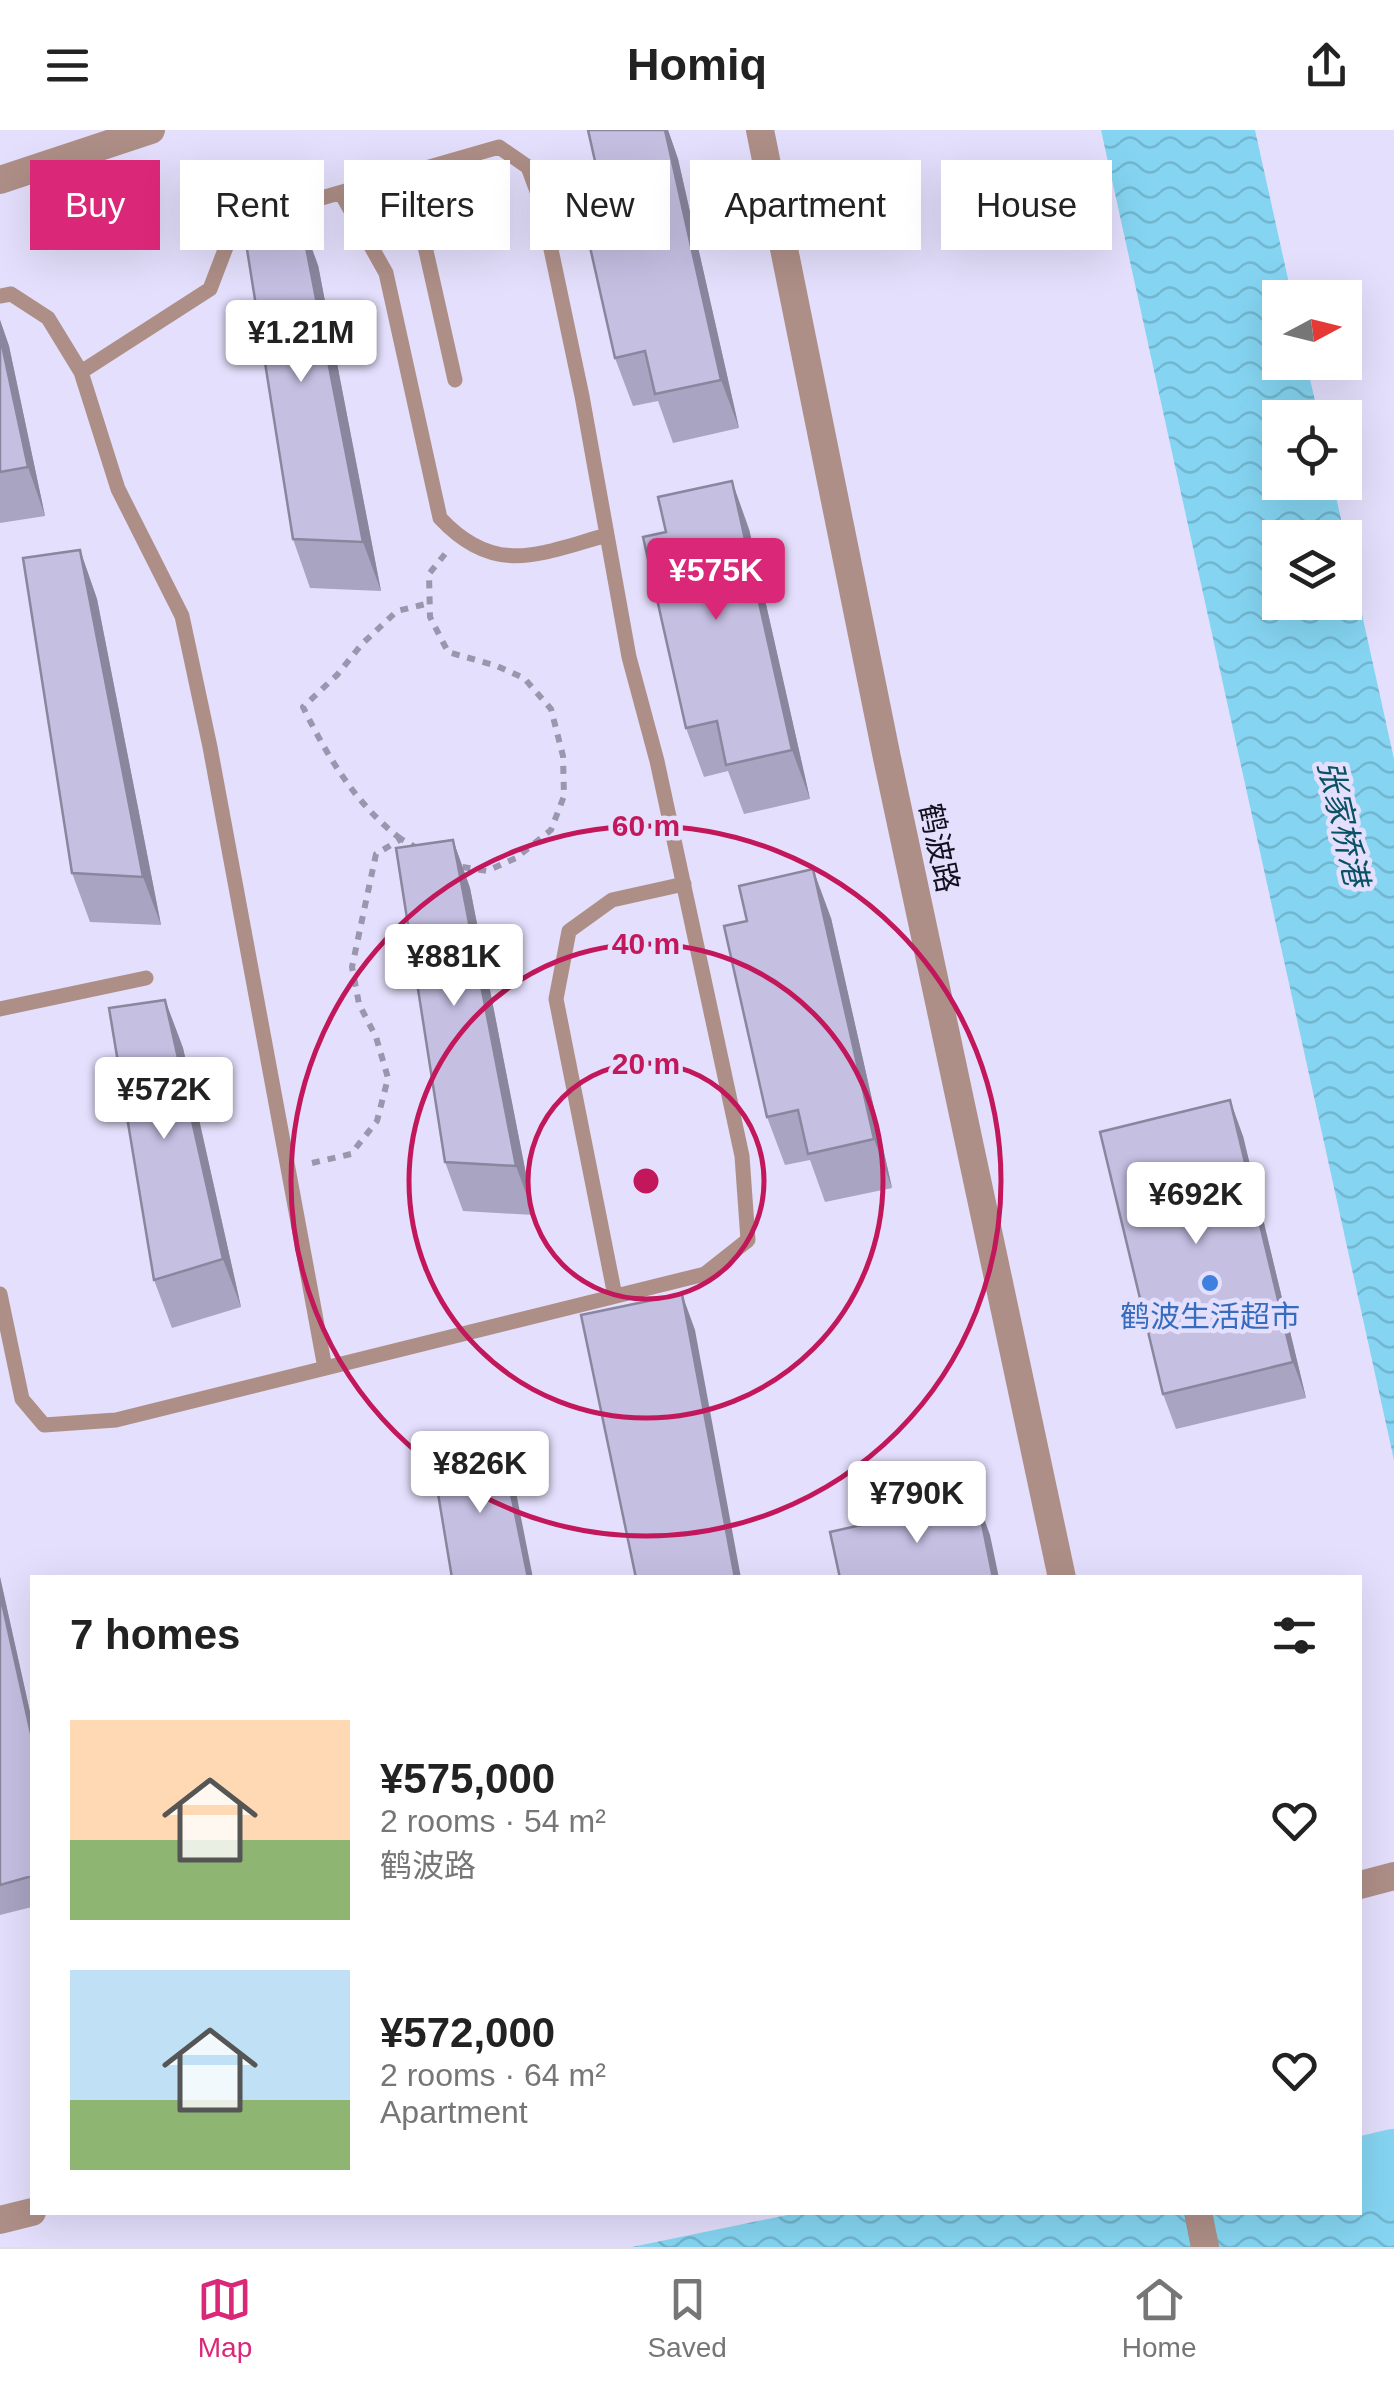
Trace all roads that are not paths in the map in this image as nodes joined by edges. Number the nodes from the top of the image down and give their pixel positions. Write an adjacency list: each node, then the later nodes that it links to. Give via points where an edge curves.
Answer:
1 (151, 130): 4 (street)
2 (760, 130): 17 (street, 鹤波路)
3 (459, 160): 10 (lane, via 499,147 528,167 541,202)
4 (0, 180)
5 (342, 193): 8 (lane, via 250,224 228,242 210,289); 10 (lane, via 386,273 440,518 458,537 496,557)
6 (426, 250): 9 (lane)
7 (0, 296): 8 (lane, via 11,294 48,318)
8 (82, 372): 16 (lane, via 118,489 182,616)
9 (455, 380)
10 (607, 536): 11 (lane)
11 (684, 884): 15 (lane, via 612,900 569,931 556,998); 15 (lane, via 742,1156 748,1240 705,1274)
12 (146, 978): 13 (lane)
13 (0, 1008)
14 (0, 1294): 16 (lane, via 22,1399 44,1426 116,1420)
15 (615, 1296): 16 (lane)
16 (326, 1368)
17 (1061, 1575)
18 (1394, 1876): 19 (street)
19 (1362, 1884)
20 (30, 2212): 22 (street)
21 (1199, 2215): 23 (street)
22 (0, 2220)
23 (1206, 2247)

